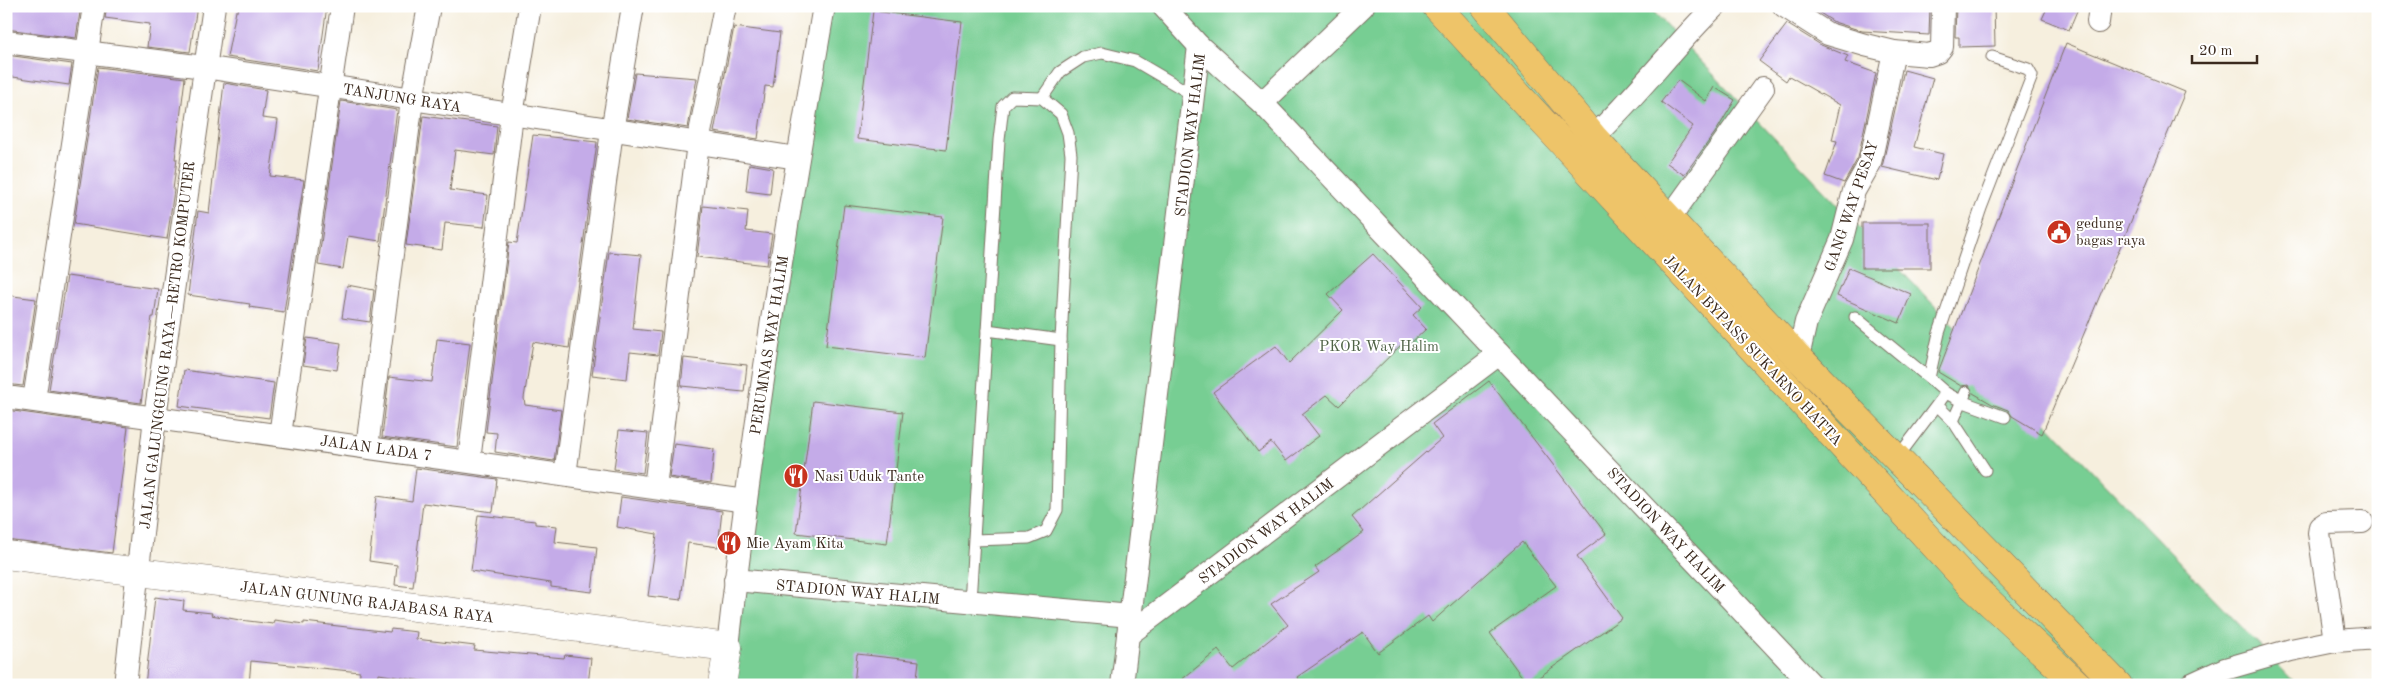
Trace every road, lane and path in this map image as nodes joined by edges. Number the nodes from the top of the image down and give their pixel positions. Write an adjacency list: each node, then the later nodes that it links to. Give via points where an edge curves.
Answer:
1 (94, 6): 19 (street)
2 (214, 6): 21 (street, JALAN GALUNGGUNG RAYA—RETRO KOMPUTER)
3 (342, 6): 22 (street)
4 (429, 6): 26 (street)
5 (530, 6): 28 (street)
6 (633, 6): 29 (street)
7 (725, 6): 31 (street)
8 (824, 6): 32 (street, PERUMNAS WAY HALIM)
9 (1163, 6): 17 (street)
10 (1363, 6): 27 (street)
11 (1436, 6): 70 (highway, JALAN BYPASS SUKARNO HATTA, via 1964,577)
12 (1485, 6): 30 (highway, JALAN BYPASS SUKARNO HATTA)
13 (1715, 6): 30 (street, via 1619,113)
14 (1784, 6): 18 (street, via 1828,34)
15 (1943, 6): 18 (street, via 1942,47 1938,52 1930,55)
16 (6, 42): 19 (street, TANJUNG RAYA)
17 (1199, 46): 24 (street, STADION WAY HALIM); 27 (street, STADION WAY HALIM)
18 (1894, 52): 38 (street, GANG WAY PESAY, via 1870,163 1854,191 1842,239 1806,322)
19 (89, 53): 21 (street, TANJUNG RAYA); 43 (street)
20 (1992, 58): 39 (lane, via 2028,69 2032,76 1981,208 1939,333)
21 (204, 67): 22 (street, TANJUNG RAYA); 45 (street, JALAN GALUNGGUNG RAYA—RETRO KOMPUTER)
22 (331, 87): 26 (street, TANJUNG RAYA); 48 (street)
23 (1763, 88): 33 (street)
24 (1194, 95): 25 (lane, via 1135,61 1102,53 1083,58 1060,72); 62 (street, STADION WAY HALIM)
25 (1042, 98): 35 (lane, via 1012,98 1003,106); 36 (lane, via 1061,114 1071,155)
26 (412, 100): 28 (street, TANJUNG RAYA); 49 (street)
27 (1262, 103): 37 (street, STADION WAY HALIM)
28 (512, 115): 29 (street, TANJUNG RAYA); 51 (street)
29 (612, 131): 31 (street, TANJUNG RAYA); 53 (street)
30 (1593, 137): 33 (highway, JALAN BYPASS SUKARNO HATTA)
31 (698, 143): 32 (street, TANJUNG RAYA); 54 (street)
32 (798, 158): 55 (street, PERUMNAS WAY HALIM)
33 (1669, 219): 38 (highway, JALAN BYPASS SUKARNO HATTA)
34 (1855, 317): 39 (lane)
35 (987, 330): 36 (lane); 57 (lane)
36 (1061, 340): 57 (lane, via 1057,510 1046,531 1028,538)
37 (1499, 354): 62 (street, STADION WAY HALIM); 69 (street, STADION WAY HALIM)
38 (1798, 357): 50 (highway, JALAN BYPASS SUKARNO HATTA)
39 (1929, 378): 40 (lane)
40 (1946, 393): 42 (lane); 44 (lane)
41 (6, 397): 43 (street, JALAN LADA 7)
42 (1964, 397): 46 (lane); 47 (lane)
43 (34, 400): 45 (street, JALAN LADA 7)
44 (1938, 406): 47 (lane); 50 (lane, via 1924,419)
45 (155, 417): 48 (street, JALAN LADA 7); 59 (street, JALAN GALUNGGUNG RAYA—RETRO KOMPUTER)
46 (2005, 417)
47 (1952, 421): 52 (lane)
48 (280, 434): 49 (street, JALAN LADA 7)
49 (367, 447): 51 (street, JALAN LADA 7)
50 (1896, 459): 71 (highway, JALAN BYPASS SUKARNO HATTA)
51 (469, 461): 53 (street, JALAN LADA 7)
52 (1985, 470)
53 (565, 475): 54 (street, JALAN LADA 7)
54 (655, 488): 55 (street, JALAN LADA 7)
55 (746, 501): 60 (street, PERUMNAS WAY HALIM)
56 (2362, 522): 64 (street, via 2326,523 2318,533)
57 (974, 540): 61 (lane)
58 (6, 555): 59 (street, JALAN GUNUNG RAJABASA RAYA)
59 (139, 574): 65 (street, JALAN GUNUNG RAJABASA RAYA); 66 (street, JALAN GALUNGGUNG RAYA—RETRO KOMPUTER)
60 (735, 580): 61 (street, STADION WAY HALIM); 65 (street, PERUMNAS WAY HALIM)
61 (970, 602): 62 (street, STADION WAY HALIM)
62 (1129, 626): 68 (street, STADION WAY HALIM)
63 (2378, 638): 64 (street)
64 (2335, 640): 72 (street, via 2225,669)
65 (728, 647): 67 (street, PERUMNAS WAY HALIM)
66 (125, 685)
67 (722, 685)
68 (1122, 685)
69 (1812, 685)
70 (2078, 685)
71 (2118, 685)
72 (2190, 685)

